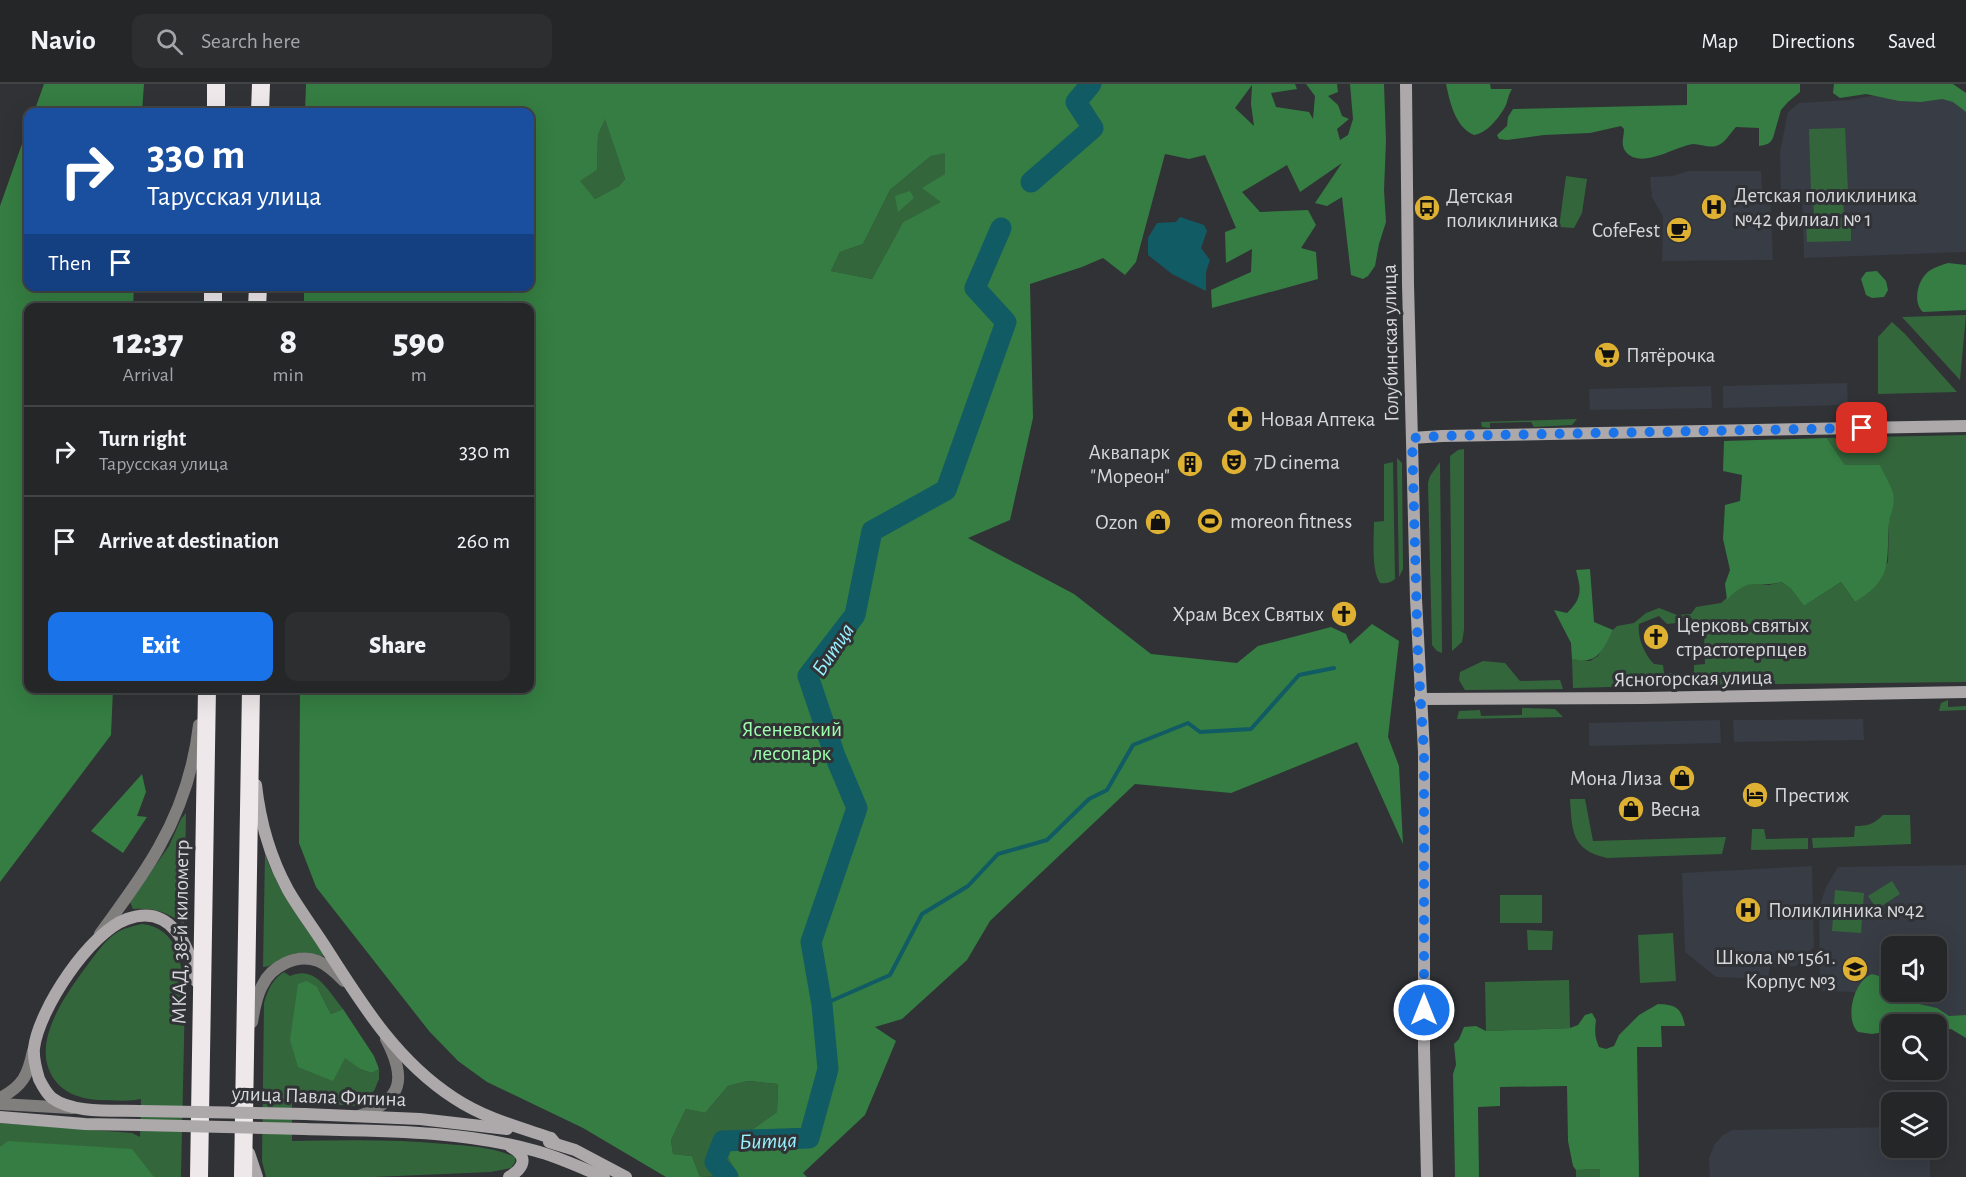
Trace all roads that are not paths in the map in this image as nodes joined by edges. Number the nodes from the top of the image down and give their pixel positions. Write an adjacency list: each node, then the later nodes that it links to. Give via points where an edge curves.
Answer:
1 (216, 84): 4 (highway)
2 (261, 84): 5 (highway)
3 (1406, 84): 7 (main road, Голубинская улица)
4 (216, 108)
5 (260, 108)
6 (1966, 426): 7 (main road)
7 (1412, 438): 12 (main road, Голубинская улица)
8 (1966, 692): 12 (main road, Ясногорская улица)
9 (205, 693): 14 (street, via 188,778 175,813 159,847)
10 (206, 693): 18 (highway, МКАД, 38-й километр)
11 (251, 693): 13 (highway)
12 (1420, 699): 33 (main road, Голубинская улица, via 1424,763)
13 (251, 728): 15 (main road, via 257,795 272,855 288,889); 19 (highway)
14 (95, 941): 17 (main road, via 55,994); 18 (main road, via 113,926 141,916 158,918 176,930 194,968)
15 (350, 987): 16 (main road); 19 (street, via 333,970 308,958 283,964 272,972 256,1002)
16 (381, 1030): 23 (street, via 399,1070 398,1084 385,1104); 26 (main road, via 418,1070 453,1098 479,1113 551,1138)
17 (33, 1050): 20 (street, via 24,1080); 22 (main road, via 35,1068 51,1097)
18 (201, 1051): 27 (highway, МКАД, 38-й километр)
19 (245, 1095): 28 (highway); 29 (main road, via 248,1149)
20 (0, 1098)
21 (0, 1104): 22 (street, улица Павла Фитина)
22 (86, 1109): 23 (main road, улица Павла Фитина, bridge)
23 (359, 1116): 26 (main road, улица Павла Фитина, via 470,1123 505,1128)
24 (0, 1118): 25 (main road, улица Павла Фитина, bridge, via 420,1133)
25 (505, 1143): 30 (main road, via 522,1157 518,1172); 31 (main road, улица Павла Фитина)
26 (556, 1144): 32 (main road, улица Павла Фитина)
27 (199, 1177)
28 (243, 1177)
29 (257, 1177)
30 (509, 1177)
31 (604, 1177)
32 (626, 1177)
33 (1427, 1177)

